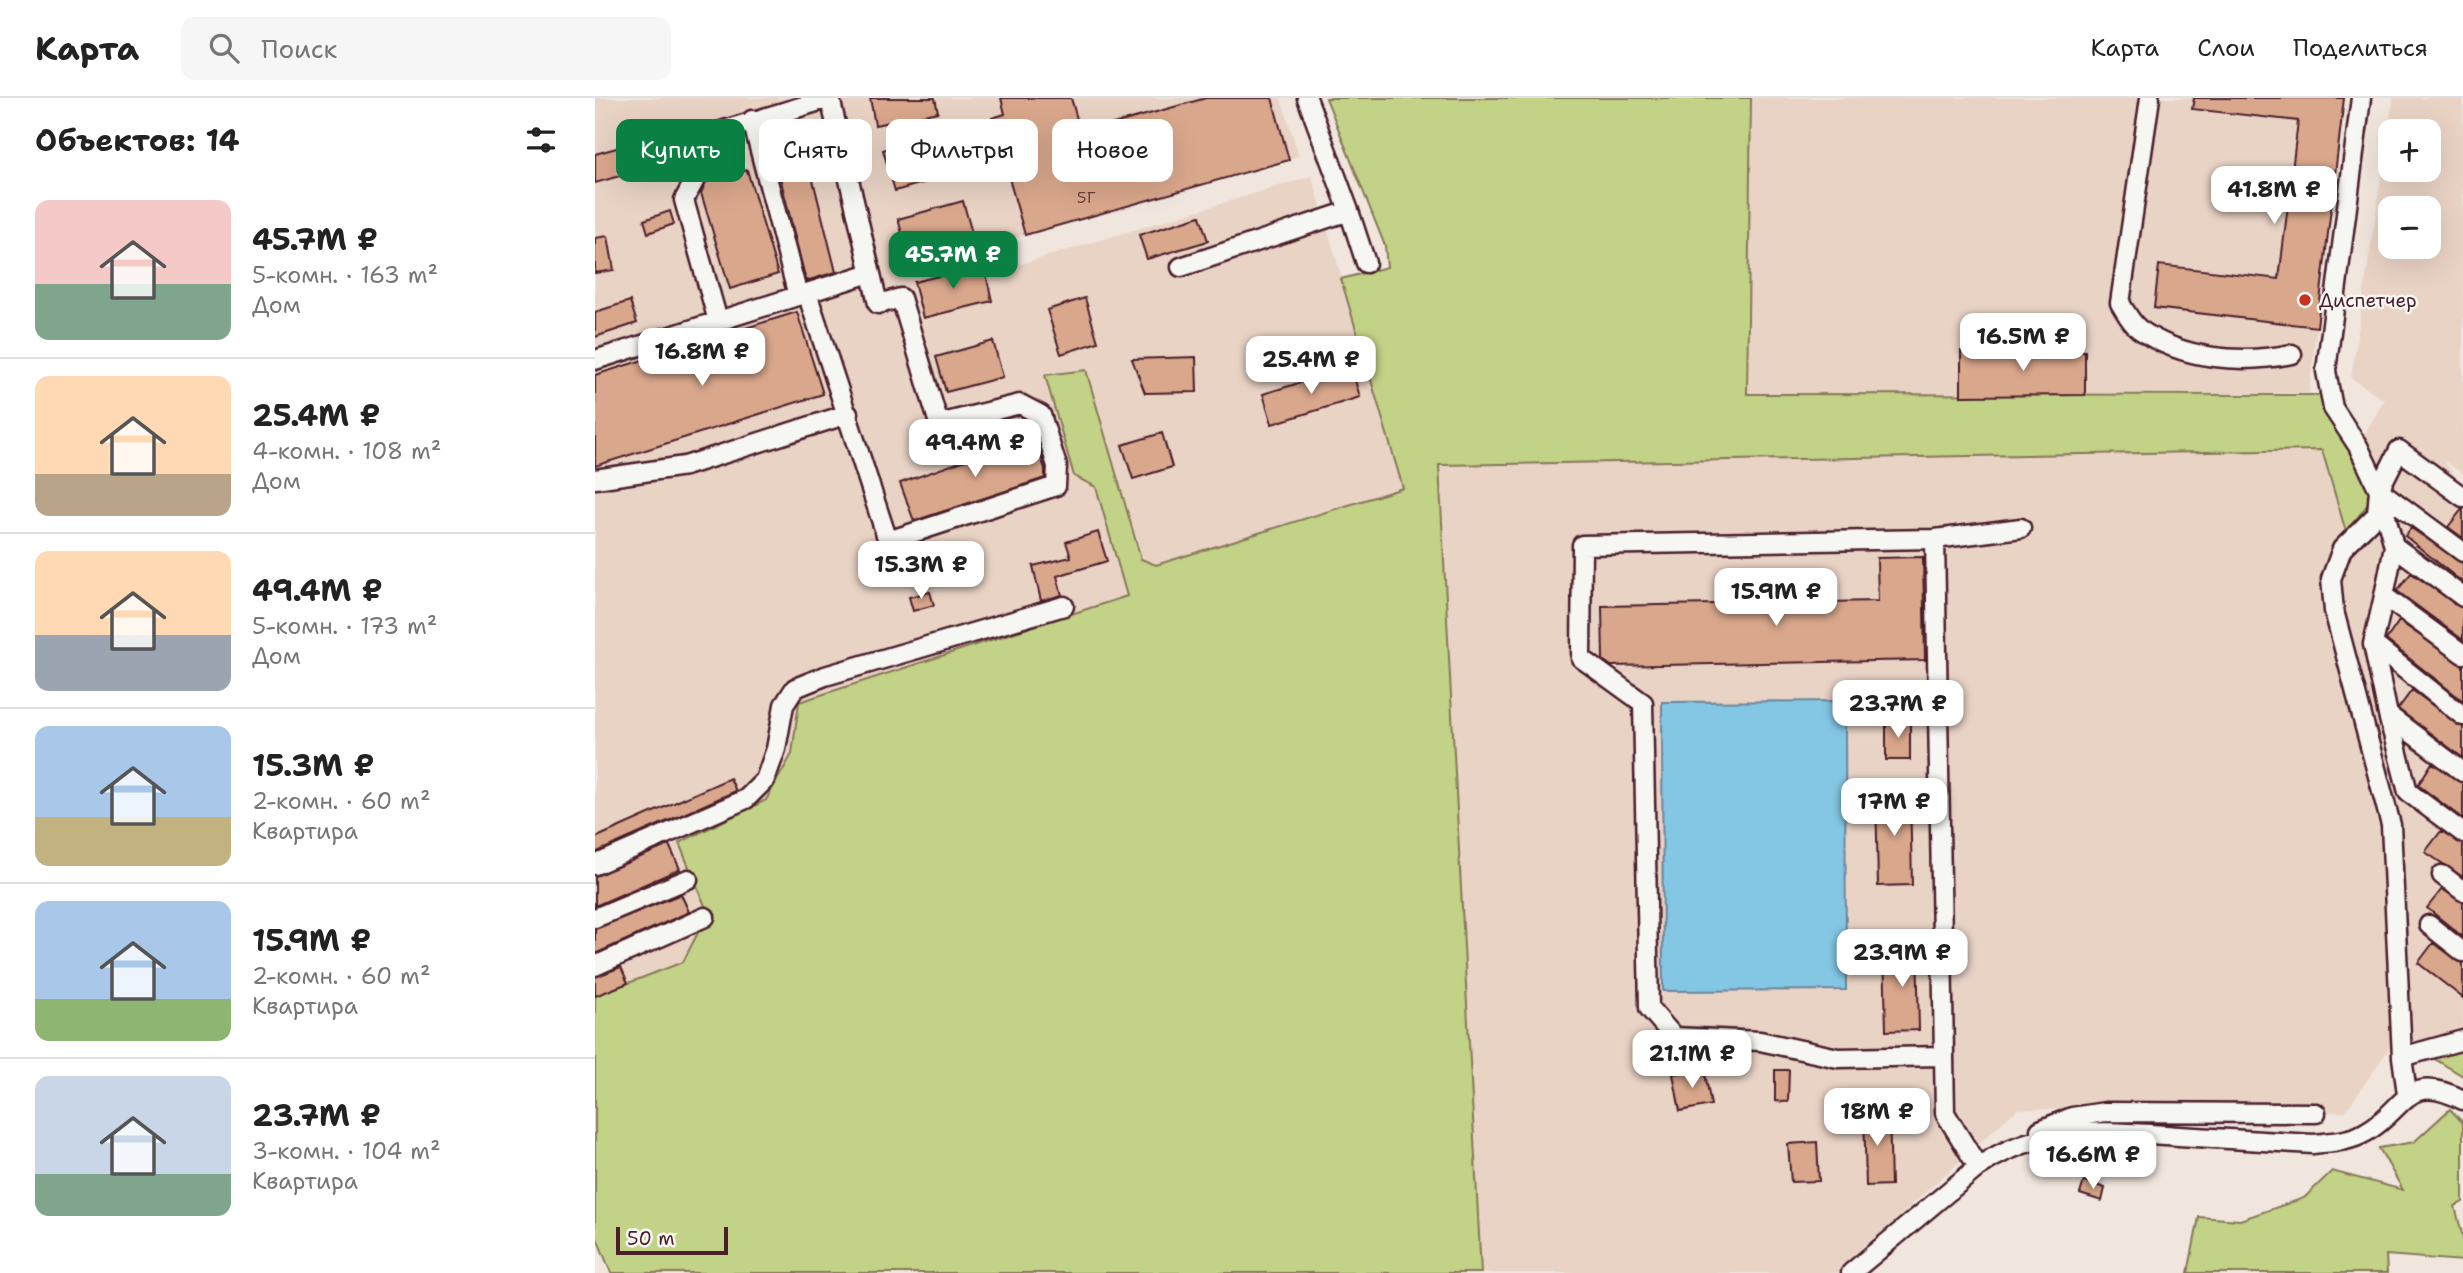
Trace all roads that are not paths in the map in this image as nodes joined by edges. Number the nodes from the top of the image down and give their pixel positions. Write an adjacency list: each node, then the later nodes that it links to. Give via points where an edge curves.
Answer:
1 (1307, 98): 5 (street)
2 (2150, 98): 11 (street, via 2120,303 2137,328 2198,355 2251,361)
3 (2361, 98): 15 (street, via 2326,371 2333,408)
4 (752, 120): 8 (street, via 830,98); 9 (street); 10 (street, via 721,131 684,200)
5 (1349, 211): 6 (street); 7 (street)
6 (1366, 262)
7 (1181, 267)
8 (870, 272): 9 (street); 13 (street, via 878,304 901,298 939,424 1020,404 1041,415 1057,466 1056,486 888,541)
9 (802, 294): 10 (street); 13 (street)
10 (718, 321): 12 (street)
11 (2292, 354)
12 (595, 360)
13 (848, 414): 14 (street, via 685,466)
14 (595, 480)
15 (2379, 491): 16 (street, via 2399,450); 19 (street); 20 (street); 41 (street, via 2377,513 2342,549 2331,579 2334,611 2391,825)
16 (2463, 497)
17 (2021, 528): 18 (street)
18 (1935, 539): 40 (street); 40 (street, via 1582,545 1581,659 1643,703 1649,1009 1674,1037 1760,1041 1838,1058)
19 (2393, 546): 21 (street); 22 (street)
20 (2463, 552)
21 (2383, 596): 24 (street); 25 (street)
22 (2463, 597)
23 (1064, 606): 30 (street, via 795,688 784,705 765,780 746,799)
24 (2373, 644): 26 (street); 27 (street)
25 (2463, 654)
26 (2388, 715): 28 (street); 29 (street, via 2409,792)
27 (2463, 716)
28 (2463, 772)
29 (2463, 833)
30 (595, 865)
31 (2442, 875): 33 (street)
32 (688, 879): 34 (street)
33 (2463, 891)
34 (595, 918)
35 (705, 918): 38 (street)
36 (2430, 925): 37 (street)
37 (2463, 952)
38 (595, 966)
39 (2463, 1040): 41 (street)
40 (1943, 1056): 46 (street, via 1945,1113)
41 (2402, 1057): 42 (street)
42 (2407, 1094): 43 (street, via 2430,1089); 45 (street, via 2368,1132 2344,1141 2313,1144 2094,1130)
43 (2463, 1100)
44 (2316, 1113): 45 (street, via 2105,1112 2046,1126)
45 (2027, 1141): 46 (street)
46 (1977, 1167): 47 (street)
47 (1851, 1273)

